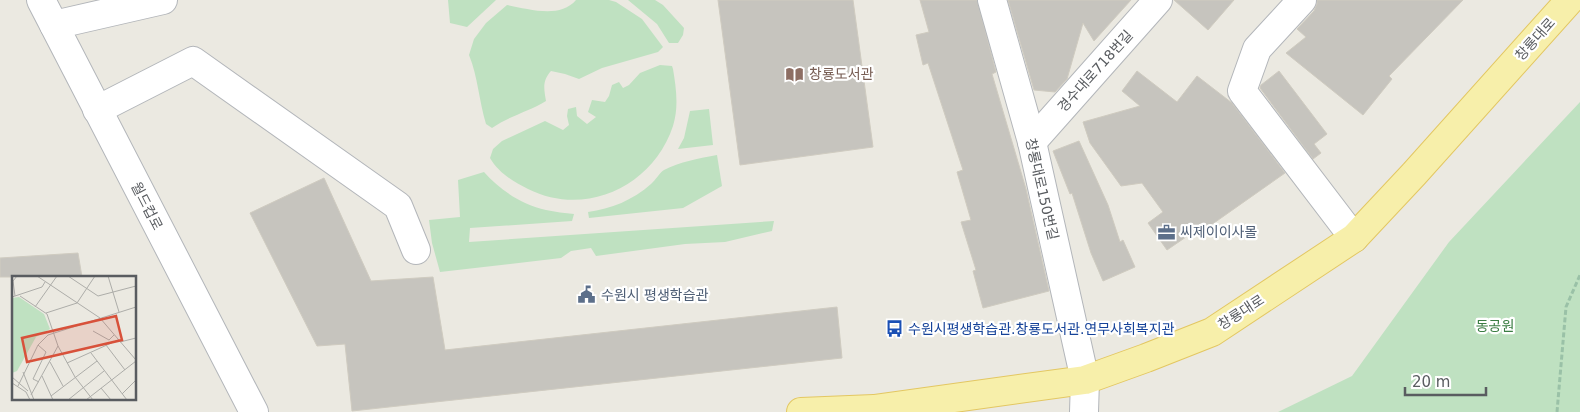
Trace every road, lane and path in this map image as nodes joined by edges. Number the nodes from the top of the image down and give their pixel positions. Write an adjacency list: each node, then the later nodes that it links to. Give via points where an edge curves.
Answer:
1 (41, 0): 7 (street, 월드컵로)
2 (163, 0): 7 (street)
3 (992, 0): 9 (street, 창룡대로150번길)
4 (1158, 0): 9 (street, 경수대로718번길)
5 (1302, 0): 10 (street, via 1257,49 1242,92)
6 (1570, 0): 10 (main road, 창룡대로)
7 (54, 26): 8 (street, 월드컵로)
8 (97, 110): 11 (street, via 193,61 398,206); 14 (street, 월드컵로)
9 (1032, 142): 13 (street, 창룡대로150번길)
10 (1354, 238): 13 (main road, 창룡대로, via 1212,332)
11 (416, 250)
12 (1580, 276): 17 (path, via 1566,307)
13 (1085, 380): 15 (main road, 창룡대로, via 874,409); 16 (street, 창룡대로150번길)
14 (254, 412)
15 (801, 412)
16 (1084, 412)
17 (1557, 412)

